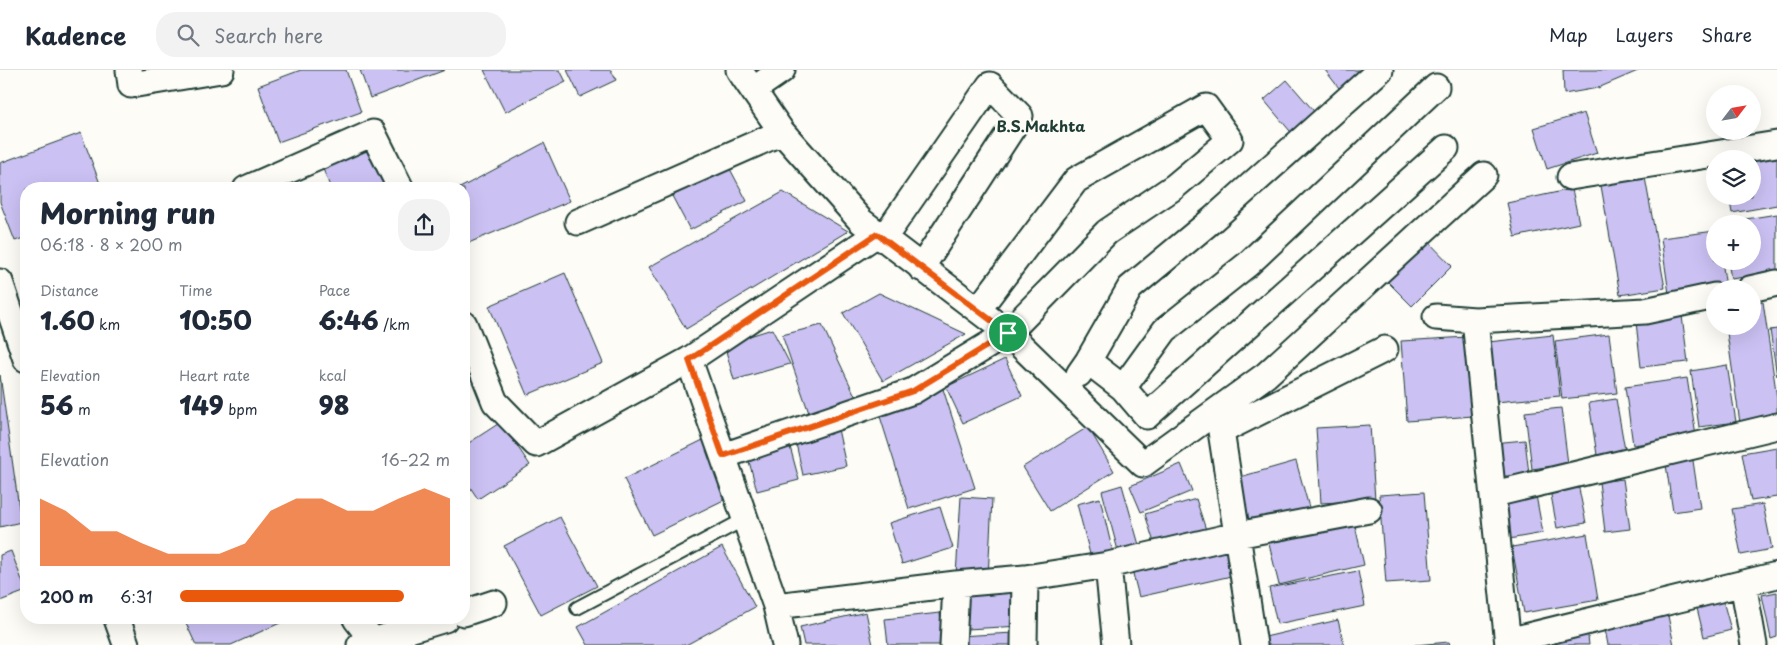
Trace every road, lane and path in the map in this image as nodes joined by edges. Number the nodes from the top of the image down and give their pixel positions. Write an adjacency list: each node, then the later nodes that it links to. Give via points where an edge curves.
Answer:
1 (129, 70): 2 (street, via 131,85)
2 (221, 70)
3 (739, 70): 7 (street)
4 (782, 70): 7 (street)
5 (1380, 70): 30 (street, via 1212,220 1130,288)
6 (1436, 87): 31 (street, via 1248,264 1165,330)
7 (753, 90): 8 (street)
8 (782, 132): 15 (street); 16 (street, via 861,221)
9 (1777, 144): 12 (street)
10 (1446, 148): 31 (street, via 1147,416)
11 (1484, 175): 36 (street, via 1266,375)
12 (1570, 177)
13 (262, 182): 14 (street, via 373,133)
14 (398, 182)
15 (578, 222)
16 (880, 236): 17 (street); 17 (street, via 990,85 1020,116); 29 (street)
17 (921, 268): 22 (street)
18 (0, 282): 27 (street)
19 (1777, 283): 20 (street)
20 (1761, 287)
21 (1706, 298): 24 (street, via 1645,311)
22 (978, 310): 25 (street); 25 (street, via 1076,180 1206,107 1230,140 1174,187 1107,232)
23 (1436, 317): 24 (street)
24 (1475, 320): 37 (street)
25 (1008, 333): 32 (street); 35 (street, via 913,391)
26 (470, 339): 29 (street, via 495,402 536,444)
27 (15, 349)
28 (1385, 349): 34 (street)
29 (689, 360): 35 (street)
30 (1088, 361): 31 (street); 32 (street)
31 (1123, 388)
32 (1067, 390): 36 (street)
33 (1777, 426): 37 (street)
34 (1221, 430): 36 (street); 40 (street)
35 (723, 456): 39 (street)
36 (1143, 464)
37 (1494, 494): 54 (street)
38 (1369, 510): 40 (street)
39 (745, 518): 47 (street); 48 (lane)
40 (1237, 535): 41 (street); 61 (street)
41 (1108, 565): 43 (street); 60 (street)
42 (1777, 575): 44 (street)
43 (1025, 578): 45 (street); 59 (street)
44 (1743, 583): 54 (street); 62 (street)
45 (956, 584): 47 (street); 58 (street)
46 (494, 604): 49 (street)
47 (776, 606): 57 (street)
48 (577, 608)
49 (470, 611)
50 (119, 624): 56 (street)
51 (358, 624): 53 (street)
52 (429, 624): 53 (street)
53 (367, 643)
54 (1508, 643)
55 (121, 645): 56 (street)
56 (127, 645)
57 (785, 645)
58 (953, 645)
59 (1024, 645)
60 (1116, 645)
61 (1254, 645)
62 (1754, 645)

